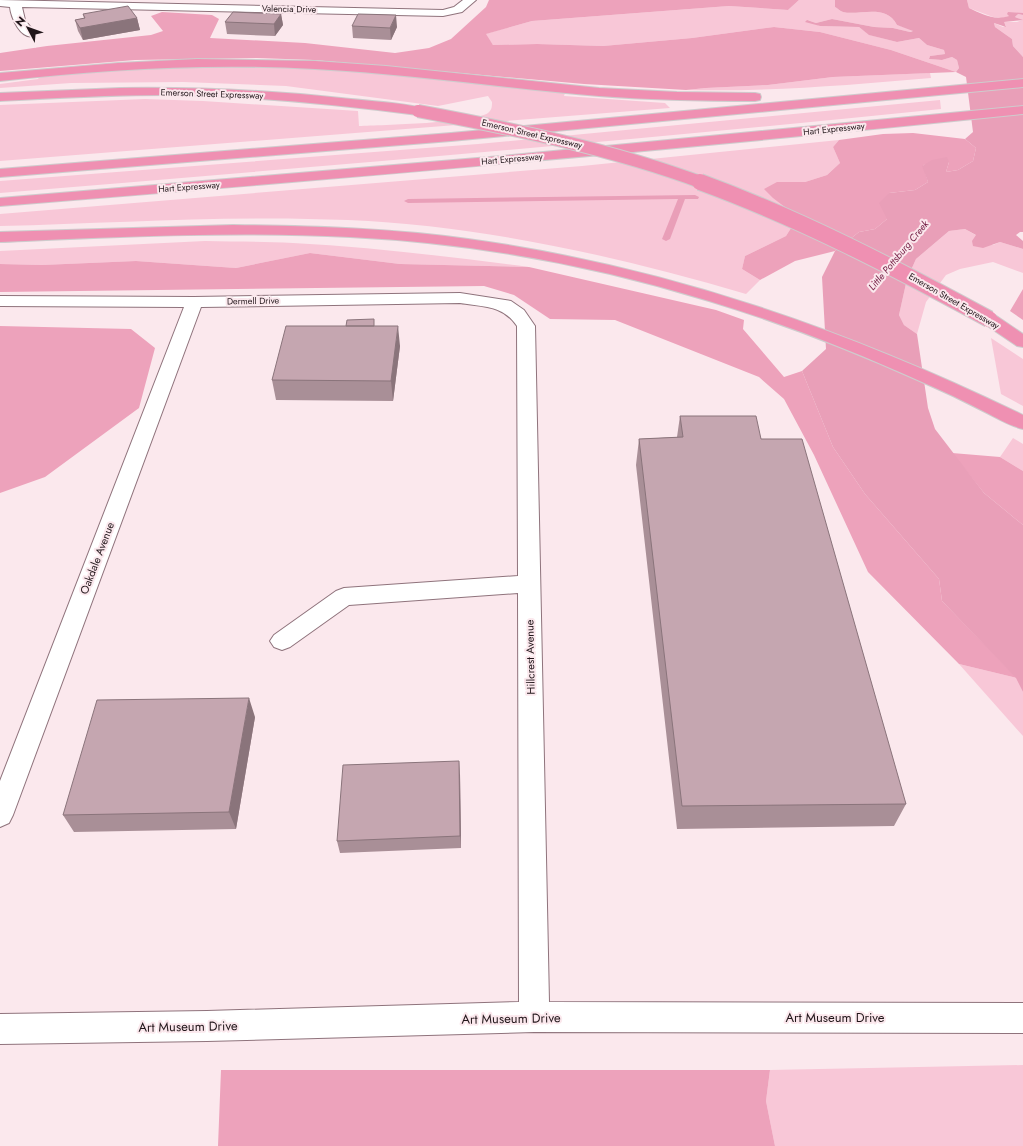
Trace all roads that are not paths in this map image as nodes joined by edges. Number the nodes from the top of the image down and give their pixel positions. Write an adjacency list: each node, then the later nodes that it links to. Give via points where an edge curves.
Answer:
1 (470, 0): 3 (street, Valencia Drive, via 458,10 443,13)
2 (0, 3): 3 (street, Valencia Drive)
3 (16, 4): 4 (street, via 15,10 20,23)
4 (30, 34)
5 (0, 77): 7 (highway, via 117,67 248,63 372,69 647,95 698,97)
6 (1023, 83): 7 (highway)
7 (946, 92): 10 (highway, via 450,137)
8 (0, 97): 16 (highway, Emerson Street Expressway, bridge, via 56,93 190,92 292,97 418,111 567,141 639,161 759,204 835,238 910,276)
9 (1023, 110): 11 (highway, Hart Expressway, via 276,180)
10 (0, 173)
11 (0, 202)
12 (0, 237): 17 (highway, via 254,229 332,232 465,243 660,281 764,313 918,373)
13 (0, 301): 14 (street, Dermell Drive)
14 (194, 302): 15 (street, Dermell Drive, via 460,298); 20 (street, Oakdale Avenue)
15 (505, 305): 18 (street, Hillcrest Avenue, via 518,314 526,326)
16 (1023, 342)
17 (1023, 423)
18 (529, 584): 19 (street, via 344,597); 21 (street, Hillcrest Avenue)
19 (282, 642)
20 (0, 815)
21 (534, 1017): 22 (street, Art Museum Drive); 23 (street, Art Museum Drive)
22 (1023, 1018)
23 (0, 1029)

